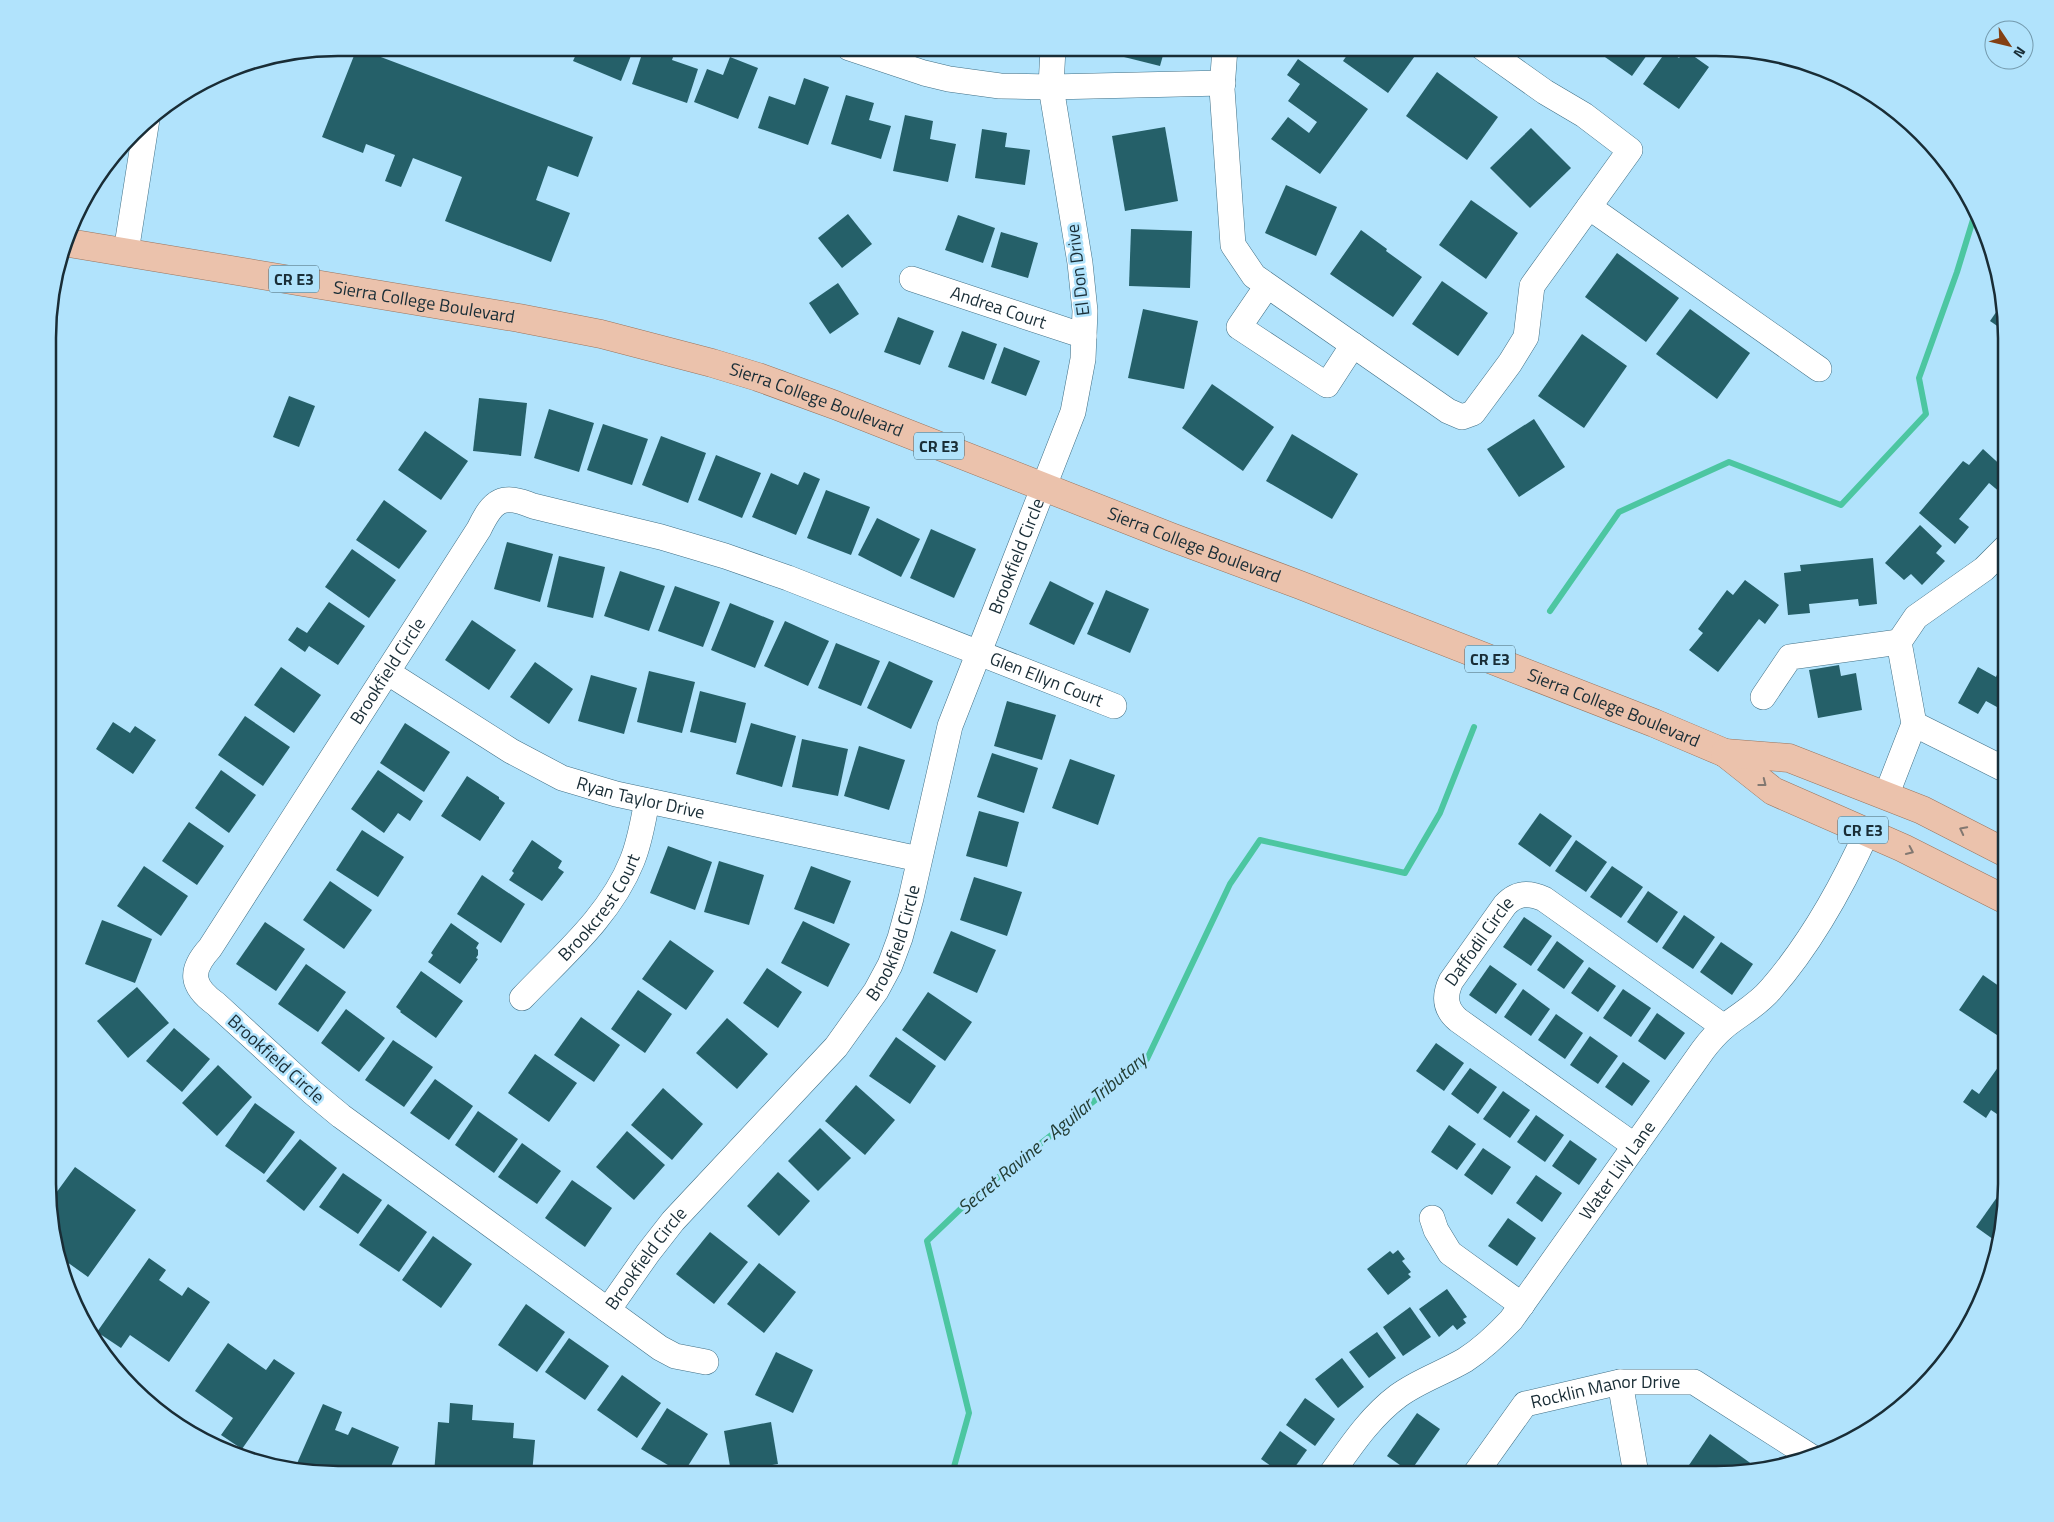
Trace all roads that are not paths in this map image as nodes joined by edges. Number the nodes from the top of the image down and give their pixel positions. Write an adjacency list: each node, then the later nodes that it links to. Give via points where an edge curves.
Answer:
1 (873, 56): 6 (street, via 949,80)
2 (1052, 56): 6 (street, El Don Drive)
3 (1225, 56): 5 (street)
4 (1494, 56): 8 (street, via 1584,115 1630,150)
5 (1223, 83): 6 (street); 12 (street, via 1234,245 1254,276)
6 (1051, 88): 13 (street, El Don Drive, via 1080,263)
7 (145, 133): 10 (street)
8 (1589, 207): 14 (street, via 1532,286 1526,337 1474,412 1462,417 1448,411); 15 (street)
9 (73, 243): 10 (main road, Sierra College Boulevard / CR E3)
10 (126, 252): 16 (main road, Sierra College Boulevard / CR E3, via 450,305 610,336 758,377)
11 (912, 279): 13 (street, Andrea Court)
12 (1267, 286): 14 (street); 14 (street, via 1239,327 1327,385)
13 (1084, 336): 16 (street, El Don Drive, via 1073,412)
14 (1353, 345)
15 (1819, 369)
16 (1044, 487): 19 (street, Brookfield Circle); 24 (main road, Sierra College Boulevard / CR E3)
17 (1998, 555): 18 (street, via 1984,569 1916,617)
18 (1899, 642): 21 (street, via 1790,657); 23 (street)
19 (978, 653): 20 (street, Brookfield Circle, via 725,556 517,500 499,501 487,513); 22 (street, Glen Ellyn Court); 30 (street, Brookfield Circle, via 947,735)
20 (387, 672): 27 (street, Ryan Taylor Drive, via 535,765 589,787); 37 (street, Brookfield Circle, via 210,948 198,961 195,979 202,994 326,1104)
21 (1763, 697)
22 (1114, 706)
23 (1914, 724): 25 (street); 26 (street)
24 (1725, 753): 26 (main road, Sierra College Boulevard / CR E3, via 1790,758); 28 (main road, Sierra College Boulevard / CR E3, one-way to 28, via 1773,791)
25 (1998, 766)
26 (1886, 796): 29 (main road, Sierra College Boulevard / CR E3, one-way to 26)
27 (647, 801): 30 (street, Ryan Taylor Drive); 32 (street, Brookcrest Court, via 633,859 615,894 592,924)
28 (1867, 832): 31 (main road, Sierra College Boulevard / CR E3, one-way to 31); 33 (street, Water Lily Lane, via 1821,919 1786,969 1763,998)
29 (1998, 848)
30 (920, 859): 37 (street, Brookfield Circle, via 890,965 860,1015 836,1047 674,1222)
31 (1998, 896)
32 (522, 998)
33 (1724, 1027): 34 (street, Water Lily Lane, via 1703,1050); 34 (street, Daffodil Circle, via 1544,899 1523,894 1505,906 1451,981 1446,995 1448,1009 1458,1020)
34 (1635, 1146): 36 (street, Water Lily Lane)
35 (1432, 1218): 36 (street, via 1450,1253)
36 (1522, 1305): 41 (street, Water Lily Lane, via 1479,1350 1413,1386 1384,1407)
37 (608, 1310): 38 (street, via 675,1356)
38 (706, 1362)
39 (1620, 1382): 40 (street, Rocklin Manor Drive, via 1694,1382); 42 (street, Rocklin Manor Drive, via 1525,1404); 43 (street)
40 (1803, 1452)
41 (1337, 1466)
42 (1481, 1466)
43 (1635, 1466)

